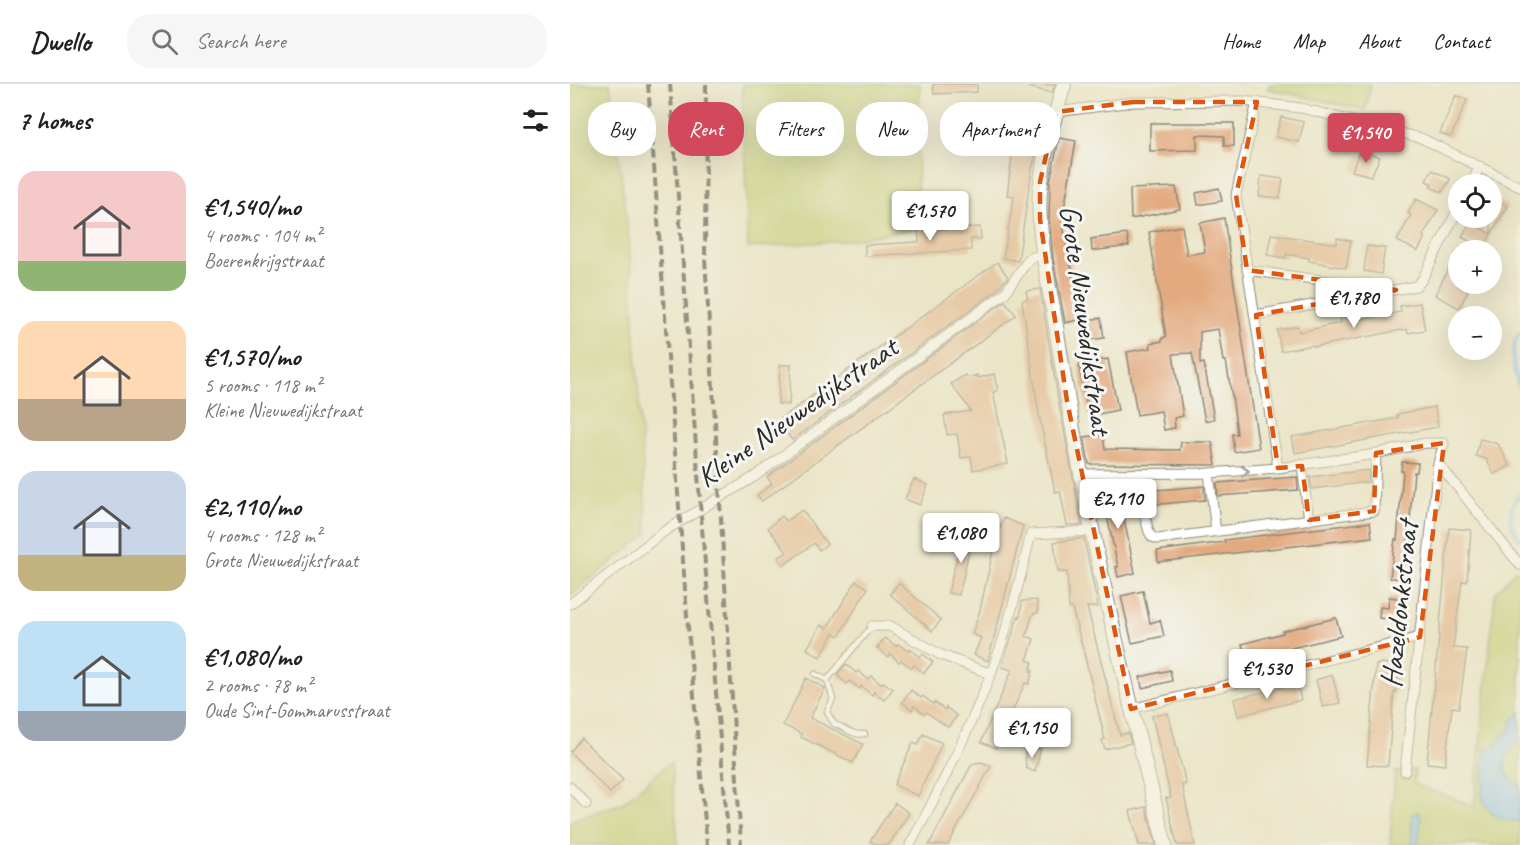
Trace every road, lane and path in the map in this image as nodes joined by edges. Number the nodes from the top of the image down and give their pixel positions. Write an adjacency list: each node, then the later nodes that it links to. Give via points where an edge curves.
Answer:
1 (1064, 84): 2 (main road, Grote Nieuwedijkstraat)
2 (1059, 102)
3 (1257, 102): 4 (street, via 1133,102); 6 (street, via 1301,108 1421,138); 11 (street, via 1236,195)
4 (1060, 111)
5 (1047, 156): 10 (main road, Grote Nieuwedijkstraat, via 1040,219)
6 (1480, 166): 7 (street); 8 (street)
7 (1476, 174)
8 (1520, 187)
9 (1448, 228): 12 (street, via 1422,280 1416,286)
10 (1045, 255): 19 (main road, Grote Nieuwedijkstraat); 25 (street, Kleine Nieuwedijkstraat, via 1032,257 1005,293 969,320 754,477 666,530)
11 (1247, 270): 12 (street); 13 (street)
12 (1396, 290): 13 (street)
13 (1256, 315): 17 (street)
14 (1376, 453): 15 (street, Hazeldonkstraat, via 1444,443); 16 (street); 21 (street, via 1374,511)
15 (1438, 463): 24 (street); 27 (street, Hazeldonkstraat)
16 (1302, 466): 17 (street); 21 (street)
17 (1278, 468): 18 (street, one-way to 17)
18 (1209, 473): 20 (street); 23 (street)
19 (1081, 474): 20 (street); 22 (main road, Grote Nieuwedijkstraat)
20 (1134, 474): 23 (street, via 1152,537)
21 (1310, 520): 23 (street)
22 (1093, 531): 29 (street, via 1030,534); 31 (main road, Grote Nieuwedijkstraat)
23 (1216, 532)
24 (1520, 566)
25 (570, 604)
26 (872, 626): 29 (street, via 890,626 939,654); 30 (lane)
27 (1420, 637): 31 (street); 33 (street, Hazeldonkstraat)
28 (815, 674): 30 (lane)
29 (991, 674): 36 (street, via 948,775)
30 (827, 680): 32 (lane, via 833,699 827,712 834,724 851,734)
31 (1131, 709): 37 (main road, Grote Nieuwedijkstraat)
32 (865, 734)
33 (1405, 771)
34 (570, 787): 35 (street)
35 (586, 804)
36 (910, 845)
37 (1165, 845)

